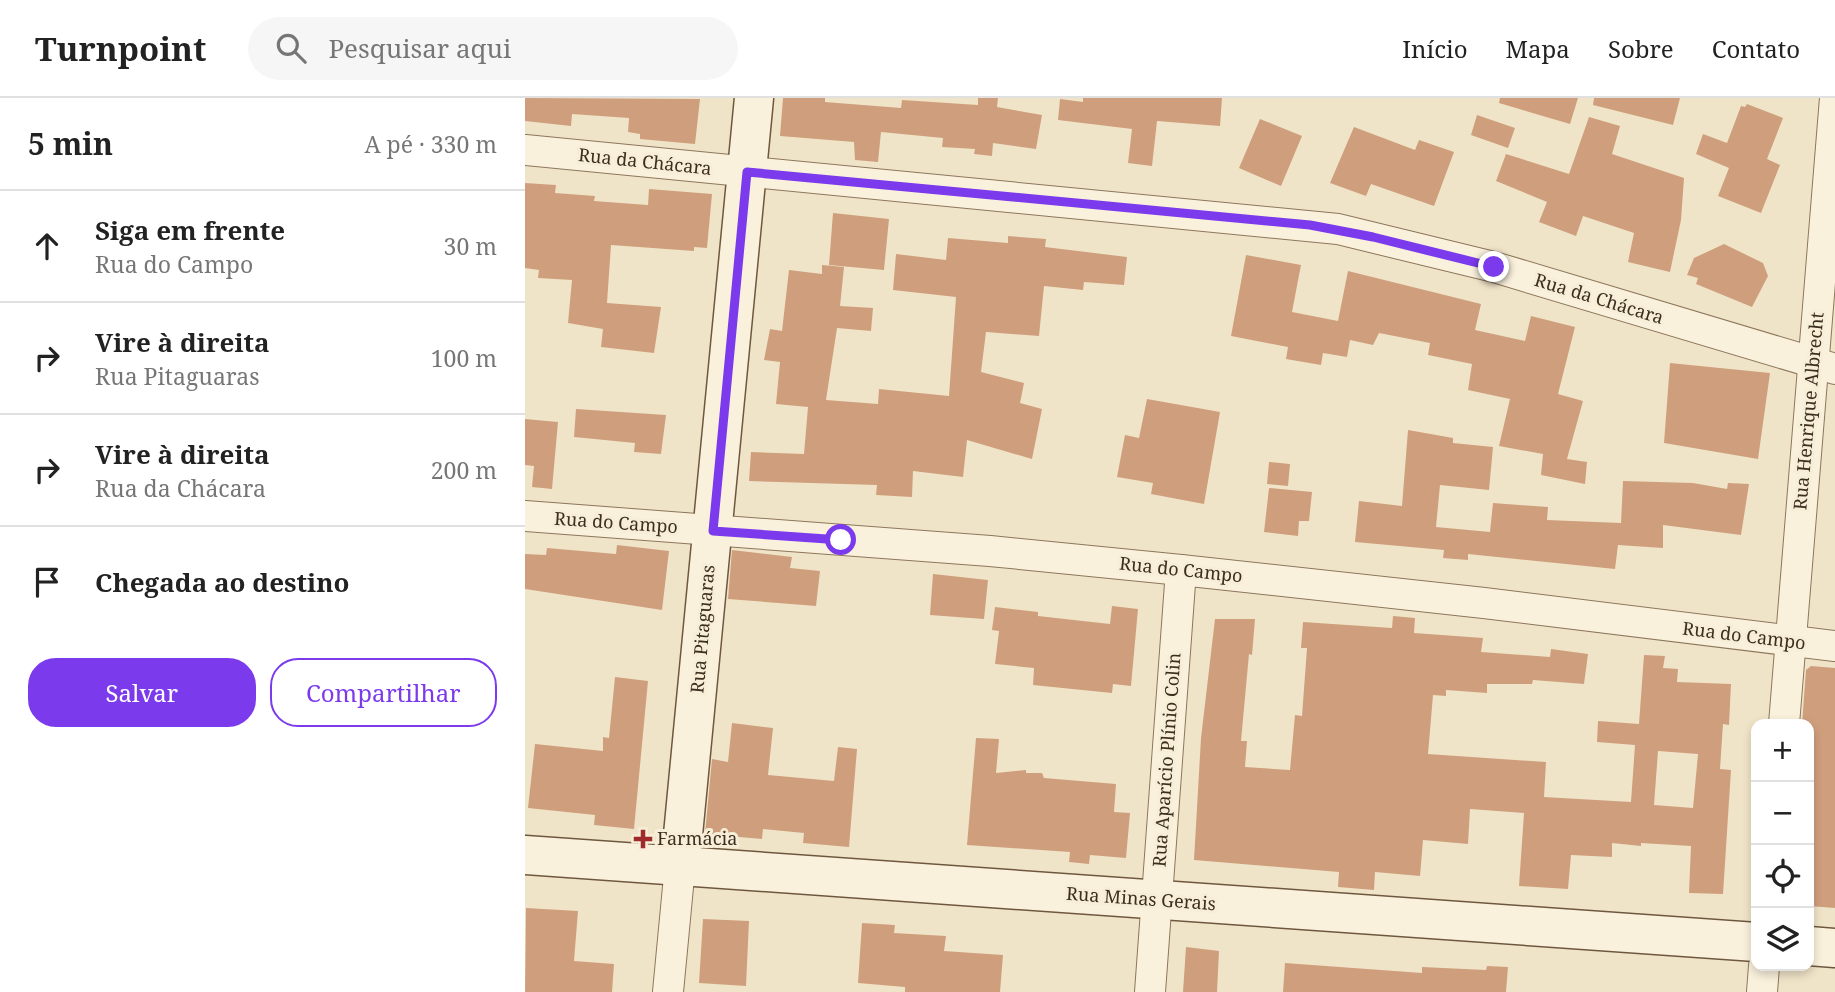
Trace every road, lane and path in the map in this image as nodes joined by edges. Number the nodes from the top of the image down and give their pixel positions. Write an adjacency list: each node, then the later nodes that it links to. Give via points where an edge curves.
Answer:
1 (754, 98): 4 (main road, Rua Pitaguaras)
2 (1835, 98): 5 (street, Rua Henrique Albrecht)
3 (525, 150): 4 (street, Rua da Chácara)
4 (747, 172): 5 (street, Rua da Chácara, via 1338,229 1494,267); 7 (main road, Rua Pitaguaras)
5 (1824, 366): 9 (street, Rua Henrique Albrecht)
6 (525, 516): 7 (street, Rua do Campo)
7 (713, 531): 8 (street, Rua do Campo); 13 (main road, Rua Pitaguaras)
8 (1181, 570): 9 (street, Rua do Campo); 14 (street, Rua Aparício Plínio Colin)
9 (1790, 643): 10 (street, Rua do Campo); 11 (street, Rua Henrique Albrecht)
10 (1835, 646)
11 (1784, 719)
12 (525, 855): 13 (main road, Rua Minas Gerais)
13 (680, 866): 14 (main road, Rua Minas Gerais); 19 (street, Rua Pitaguaras)
14 (1157, 900): 15 (main road, Rua Minas Gerais); 20 (street, Rua Aparício Plínio Colin)
15 (1751, 942)
16 (1814, 946): 17 (main road)
17 (1835, 948)
18 (1764, 971): 21 (street)
19 (668, 992)
20 (1150, 992)
21 (1762, 992)

